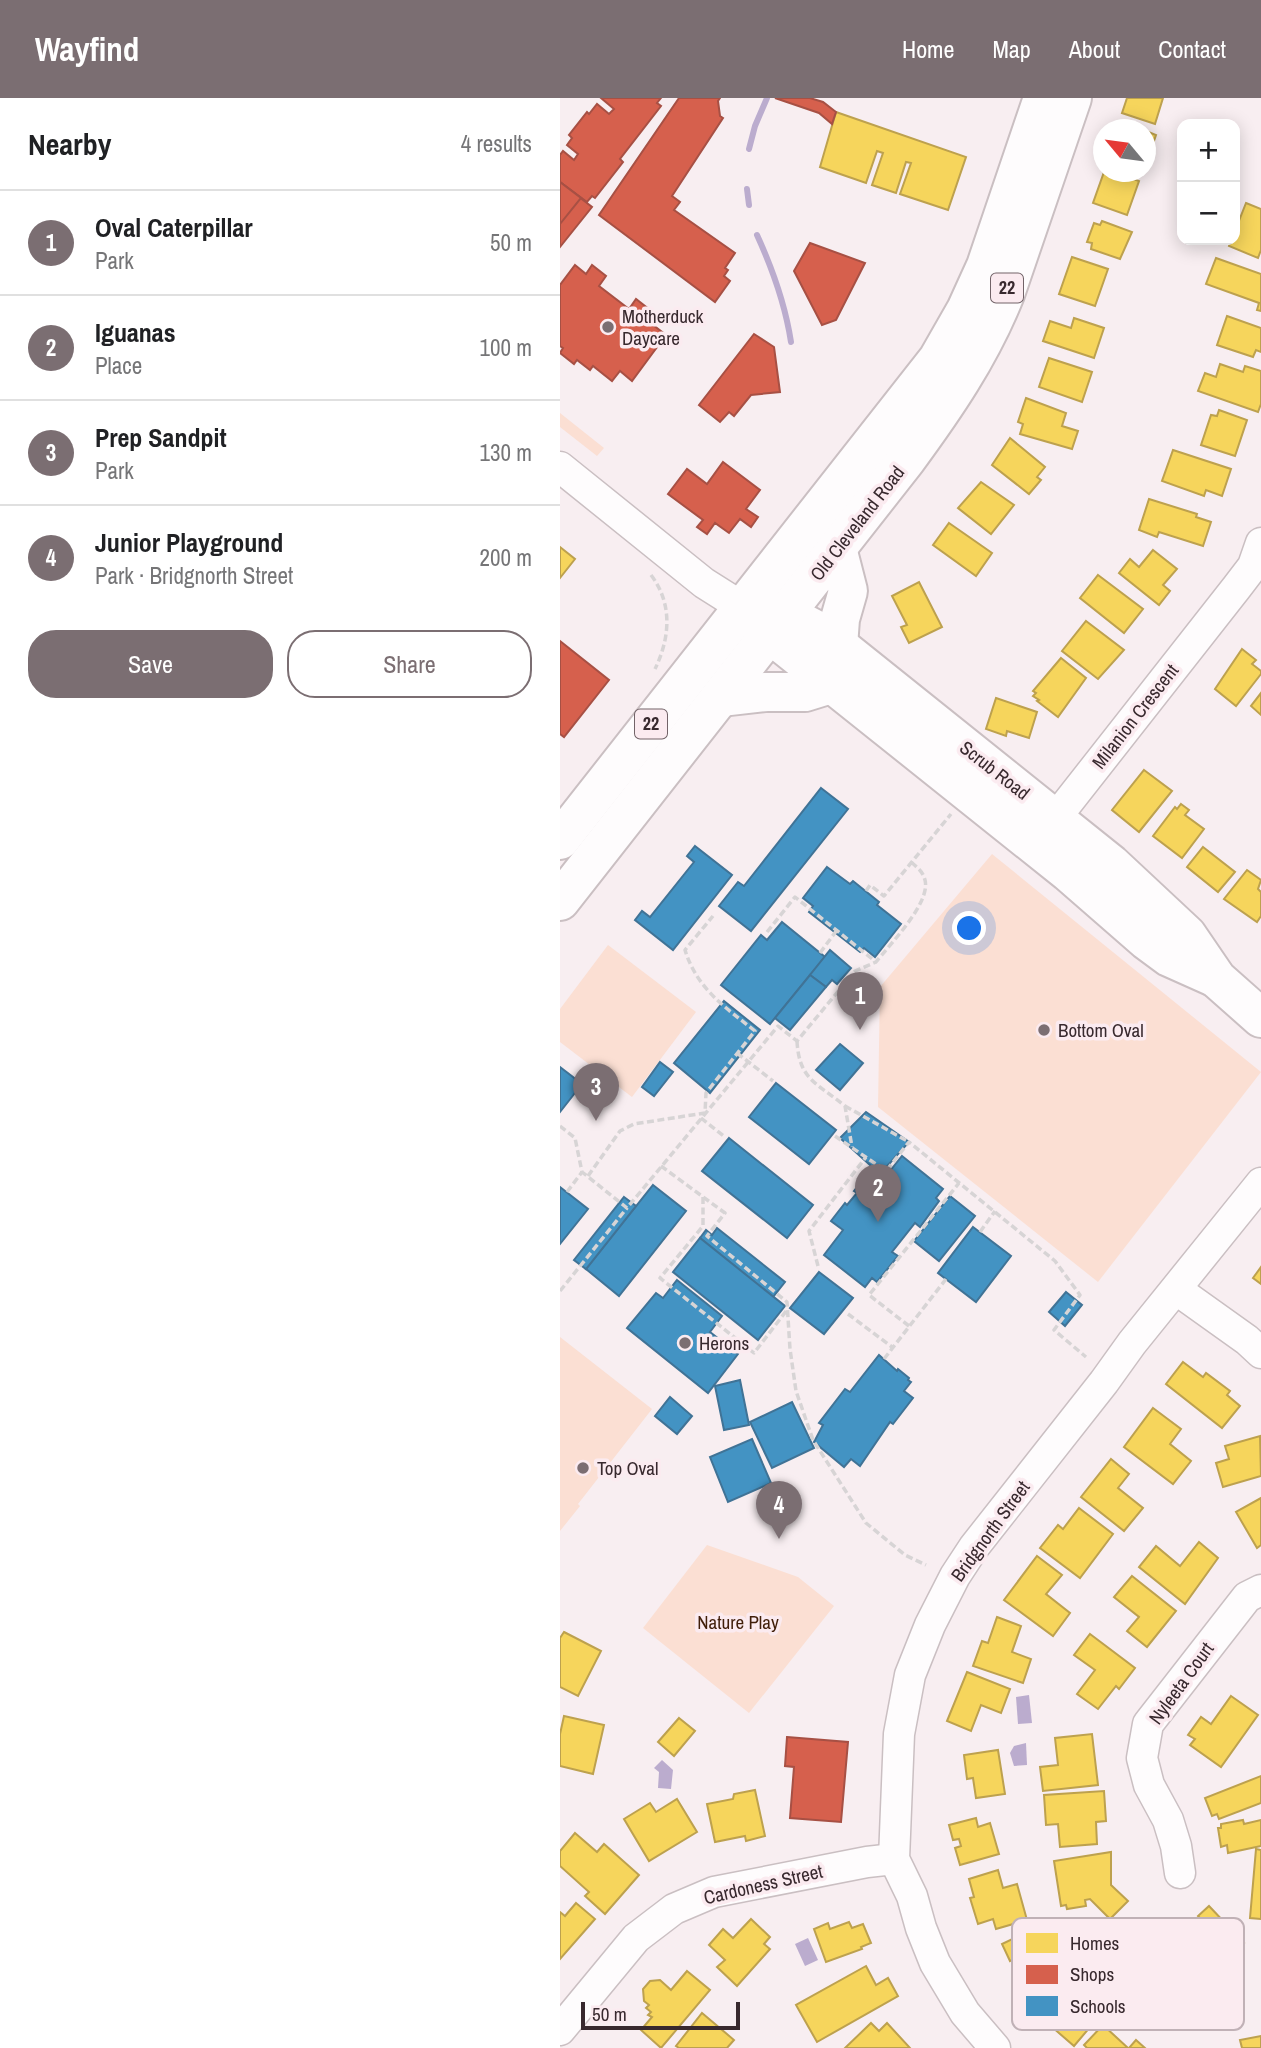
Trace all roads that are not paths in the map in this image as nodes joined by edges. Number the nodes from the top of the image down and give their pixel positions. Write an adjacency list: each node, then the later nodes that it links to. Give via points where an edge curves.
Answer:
1 (1043, 98): 7 (main road, Old Cleveland Road / 22, via 986,266 953,335 924,379)
2 (1072, 98): 5 (main road, Old Cleveland Road / 22, via 1004,294 975,358 936,419)
3 (560, 467): 7 (street, Scrub Road, via 704,583)
4 (1261, 543): 6 (street, Milanion Crescent)
5 (837, 548): 8 (main road, Old Cleveland Road / 22); 9 (main road, via 848,591)
6 (1249, 594): 12 (street, Milanion Crescent)
7 (741, 607): 8 (main road, Scrub Road); 13 (main road, Old Cleveland Road / 22)
8 (778, 624): 9 (main road, Scrub Road, via 816,629); 10 (main road, Scrub Road); 11 (main road, Old Cleveland Road / 22)
9 (838, 646): 12 (main road, Scrub Road)
10 (834, 683): 11 (main road, via 804,692); 12 (main road, Scrub Road)
11 (721, 697): 14 (main road, Old Cleveland Road / 22)
12 (1045, 832): 15 (main road, Scrub Road, via 1169,957 1217,979)
13 (560, 840)
14 (560, 901)
15 (1261, 1018)
16 (1261, 1183): 17 (street, Bridgnorth Street)
17 (1177, 1290): 18 (street); 20 (street, Bridgnorth Street, via 974,1547 930,1625 910,1675 900,1734)
18 (1261, 1353)
19 (1261, 1590): 21 (street, Nyleeta Court, via 1247,1597 1148,1724 1142,1758 1176,1846)
20 (894, 1859): 22 (street, Cardoness Street, via 713,1892 674,1909 636,1938); 23 (street, Bridgnorth Street, via 935,1963 965,2013)
21 (1180, 1873)
22 (560, 2030)
23 (995, 2048)

